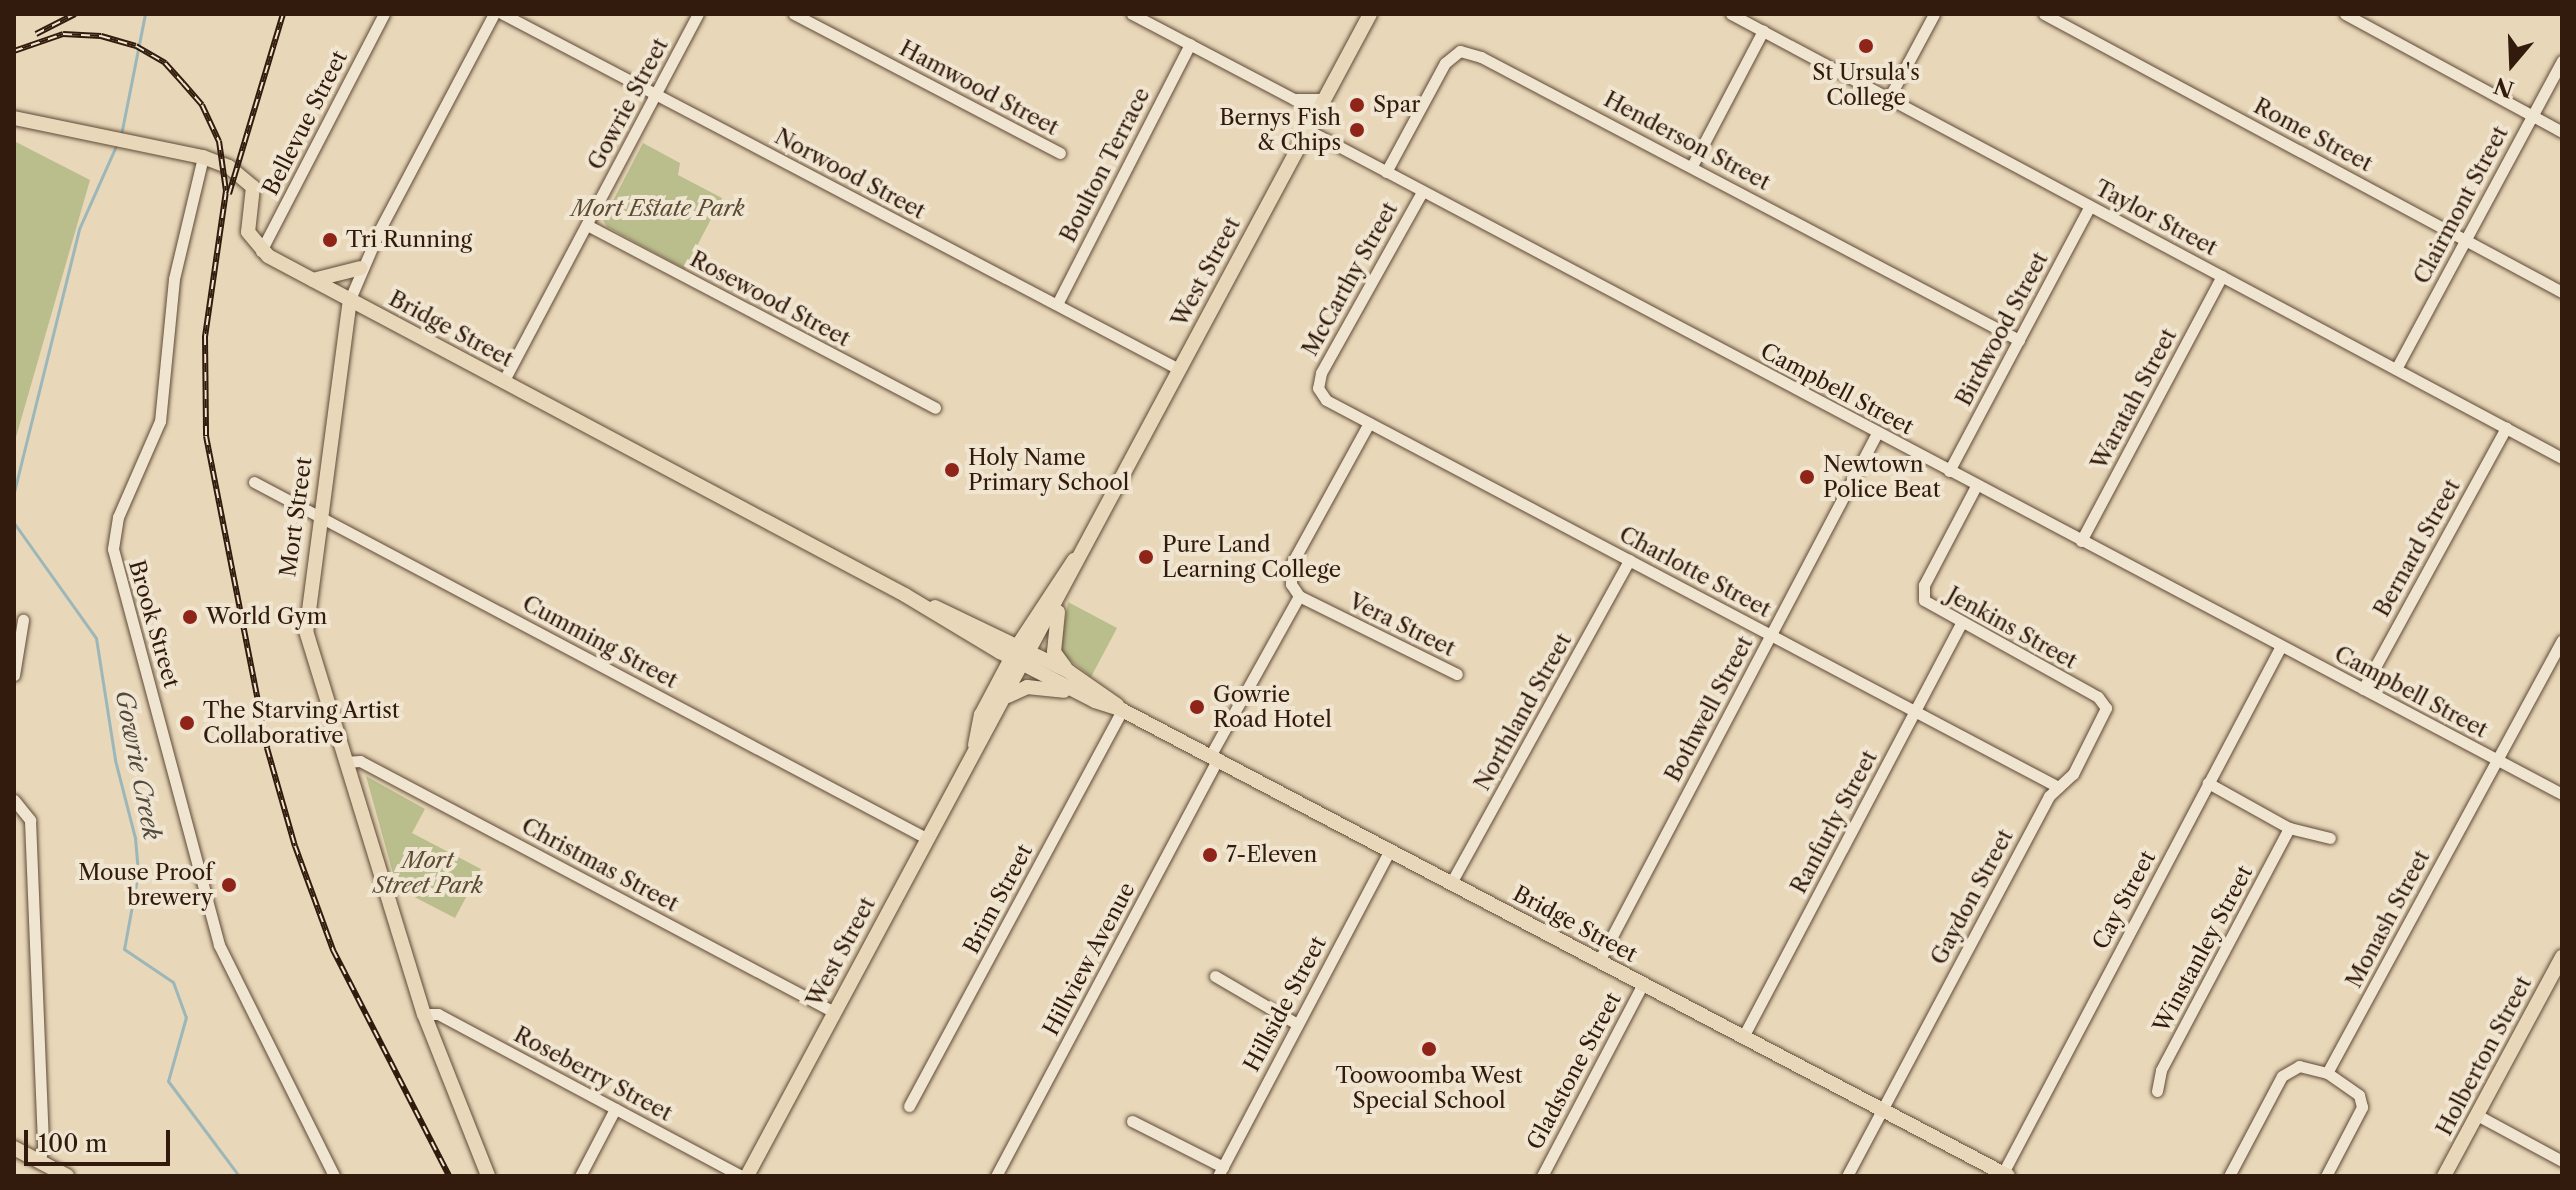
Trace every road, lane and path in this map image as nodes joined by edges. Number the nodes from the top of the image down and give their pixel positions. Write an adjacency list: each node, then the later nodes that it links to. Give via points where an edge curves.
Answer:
1 (384, 14): 30 (street, Bellevue Street)
2 (494, 14): 31 (street, Mort Street)
3 (503, 14): 15 (street, Norwood Street)
4 (698, 14): 15 (street, Gowrie Street)
5 (794, 14): 22 (street, Hamwood Street)
6 (1132, 14): 13 (street)
7 (1370, 14): 17 (main road, West Street)
8 (1731, 14): 12 (street, Taylor Street)
9 (1934, 14): 16 (street)
10 (2044, 14): 29 (street, Rome Street)
11 (2345, 14): 18 (street)
12 (1763, 31): 16 (street, Taylor Street); 24 (street)
13 (1190, 44): 17 (street, via 1287,96 1307,102); 36 (street, Boulton Terrace)
14 (2562, 61): 18 (street, Clairmont Street)
15 (656, 94): 28 (street, Gowrie Street); 36 (street, Norwood Street)
16 (1889, 98): 27 (street, Taylor Street)
17 (1324, 99): 20 (main road, West Street)
18 (2533, 115): 21 (street); 29 (street, Clairmont Street)
19 (14, 118): 23 (main road)
20 (1308, 130): 25 (street, Campbell Street); 38 (main road, West Street)
21 (2562, 130)
22 (1060, 153)
23 (203, 157): 30 (main road, via 251,183 255,195 248,232); 105 (street, Brook Street, via 174,279 160,421 118,517 113,549 219,945)
24 (1692, 166): 25 (street, Henderson Street, via 1460,51 1445,63); 37 (street, Henderson Street)
25 (1386, 172): 26 (street, Campbell Street)
26 (1422, 192): 41 (street, McCarthy Street, via 1321,373); 45 (street, Campbell Street)
27 (2090, 206): 32 (street, Taylor Street); 37 (street, Birdwood Street)
28 (587, 225): 40 (street, Gowrie Street); 42 (street, Rosewood Street)
29 (2466, 240): 34 (street, Rome Street); 39 (street, Clairmont Street)
30 (261, 251): 33 (main road, Bridge Street)
31 (361, 268): 33 (main road); 35 (street, Mort Street)
32 (2222, 276): 39 (street, Taylor Street); 51 (street, Waratah Street)
33 (313, 280): 35 (main road, Bridge Street)
34 (2562, 292)
35 (350, 299): 40 (main road, Bridge Street); 50 (main road, Mort Street)
36 (1057, 304): 38 (street, Norwood Street)
37 (2019, 340): 47 (street, Birdwood Street)
38 (1179, 369): 52 (main road, West Street)
39 (2396, 369): 44 (street, Taylor Street)
40 (503, 382): 61 (main road, Bridge Street)
41 (1318, 388): 43 (street, Charlotte Street, via 1326,400)
42 (935, 408)
43 (1369, 423): 53 (street, Charlotte Street); 55 (street, via 1292,563 1291,584)
44 (2506, 428): 46 (street, Taylor Street); 65 (street, Bernard Street)
45 (1877, 433): 47 (street, Campbell Street); 58 (street, Bothwell Street)
46 (2562, 458)
47 (1949, 471): 49 (street, Campbell Street)
48 (254, 482): 50 (street, Cumming Street)
49 (1976, 486): 51 (street, Campbell Street); 57 (street, Jenkins Street, via 1924,585 1924,600)
50 (318, 515): 74 (main road, Mort Street, via 306,631); 80 (street, Cumming Street)
51 (2081, 541): 60 (street, Campbell Street)
52 (1081, 551): 54 (main road, West Street); 61 (main road, West Street, via 1053,584)
53 (1629, 560): 58 (street, Charlotte Street); 83 (street, Northland Street)
54 (1066, 589): 61 (main road, West Street); 62 (main road, via 1054,646)
55 (1299, 596): 63 (street, Vera Street); 72 (street, Hillview Avenue)
56 (23, 620): 64 (street)
57 (1961, 624): 68 (street, Jenkins Street, via 2098,697); 70 (street, Ranfurly Street)
58 (1771, 635): 70 (street, Charlotte Street); 85 (street, Bothwell Street)
59 (2562, 641): 73 (street, Monash Street)
60 (2281, 646): 65 (street, Campbell Street); 75 (street, Cay Street)
61 (1021, 655): 62 (main road, Bridge Street); 66 (main road, West Street); 67 (main road, Bridge Street); 71 (main road, West Street, via 981,715)
62 (1068, 671): 69 (main road, Bridge Street)
63 (1457, 674)
64 (14, 675)
65 (2363, 689): 73 (street, Campbell Street)
66 (1008, 696): 67 (main road, via 1034,686); 71 (main road, West Street)
67 (1095, 701): 69 (main road, Bridge Street)
68 (2106, 708): 76 (street, Gaydon Street, via 2073,774)
69 (1122, 710): 72 (main road, Bridge Street); 94 (street, Brim Street)
70 (1915, 711): 76 (street, Charlotte Street); 91 (street, Ranfurly Street)
71 (974, 749): 80 (main road, West Street)
72 (1214, 758): 82 (main road, Bridge Street); 109 (street, Hillview Avenue)
73 (2496, 760): 77 (street, Campbell Street); 92 (street, Monash Street)
74 (345, 762): 88 (street, Christmas Street, via 360,761); 89 (main road, Mort Street)
75 (2208, 783): 79 (street); 103 (street, Cay Street)
76 (2058, 787): 96 (street, Gaydon Street)
77 (2562, 794)
78 (14, 800): 100 (street, via 30,820 43,1148)
79 (2289, 828): 81 (street); 93 (street, Winstanley Street, via 2161,1070)
80 (926, 838): 88 (main road, West Street)
81 (2330, 838)
82 (1389, 851): 83 (main road, Bridge Street); 90 (street, Hillside Street)
83 (1451, 883): 85 (main road, Bridge Street)
84 (2562, 957): 97 (main road, Holberton Street)
85 (1599, 961): 87 (main road, Bridge Street)
86 (1215, 976): 90 (street)
87 (1643, 984): 91 (main road, Bridge Street); 110 (street, Gladstone Street)
88 (834, 1012): 108 (main road, West Street)
89 (424, 1014): 95 (street, Roseberry Street, via 438,1014); 106 (main road, Mort Street)
90 (1297, 1024): 102 (street, Hillside Street)
91 (1743, 1037): 96 (main road, Bridge Street)
92 (2327, 1073): 112 (street, via 2299,1066 2282,1076); 113 (street, via 2359,1095 2362,1107)
93 (2157, 1091)
94 (909, 1106)
95 (615, 1109): 107 (street); 108 (street, Roseberry Street)
96 (1881, 1110): 103 (main road, Bridge Street); 111 (street, Gaydon Street)
97 (2477, 1115): 101 (street); 114 (main road, Holberton Street)
98 (1132, 1121): 102 (street)
99 (14, 1148): 100 (main road)
100 (39, 1161): 104 (main road)
101 (2562, 1161)
102 (1220, 1172)
103 (2006, 1175)
104 (67, 1176)
105 (334, 1176)
106 (488, 1176)
107 (580, 1176)
108 (744, 1176)
109 (996, 1176)
110 (1542, 1176)
111 (1847, 1176)
112 (2229, 1176)
113 (2326, 1176)
114 (2444, 1176)

